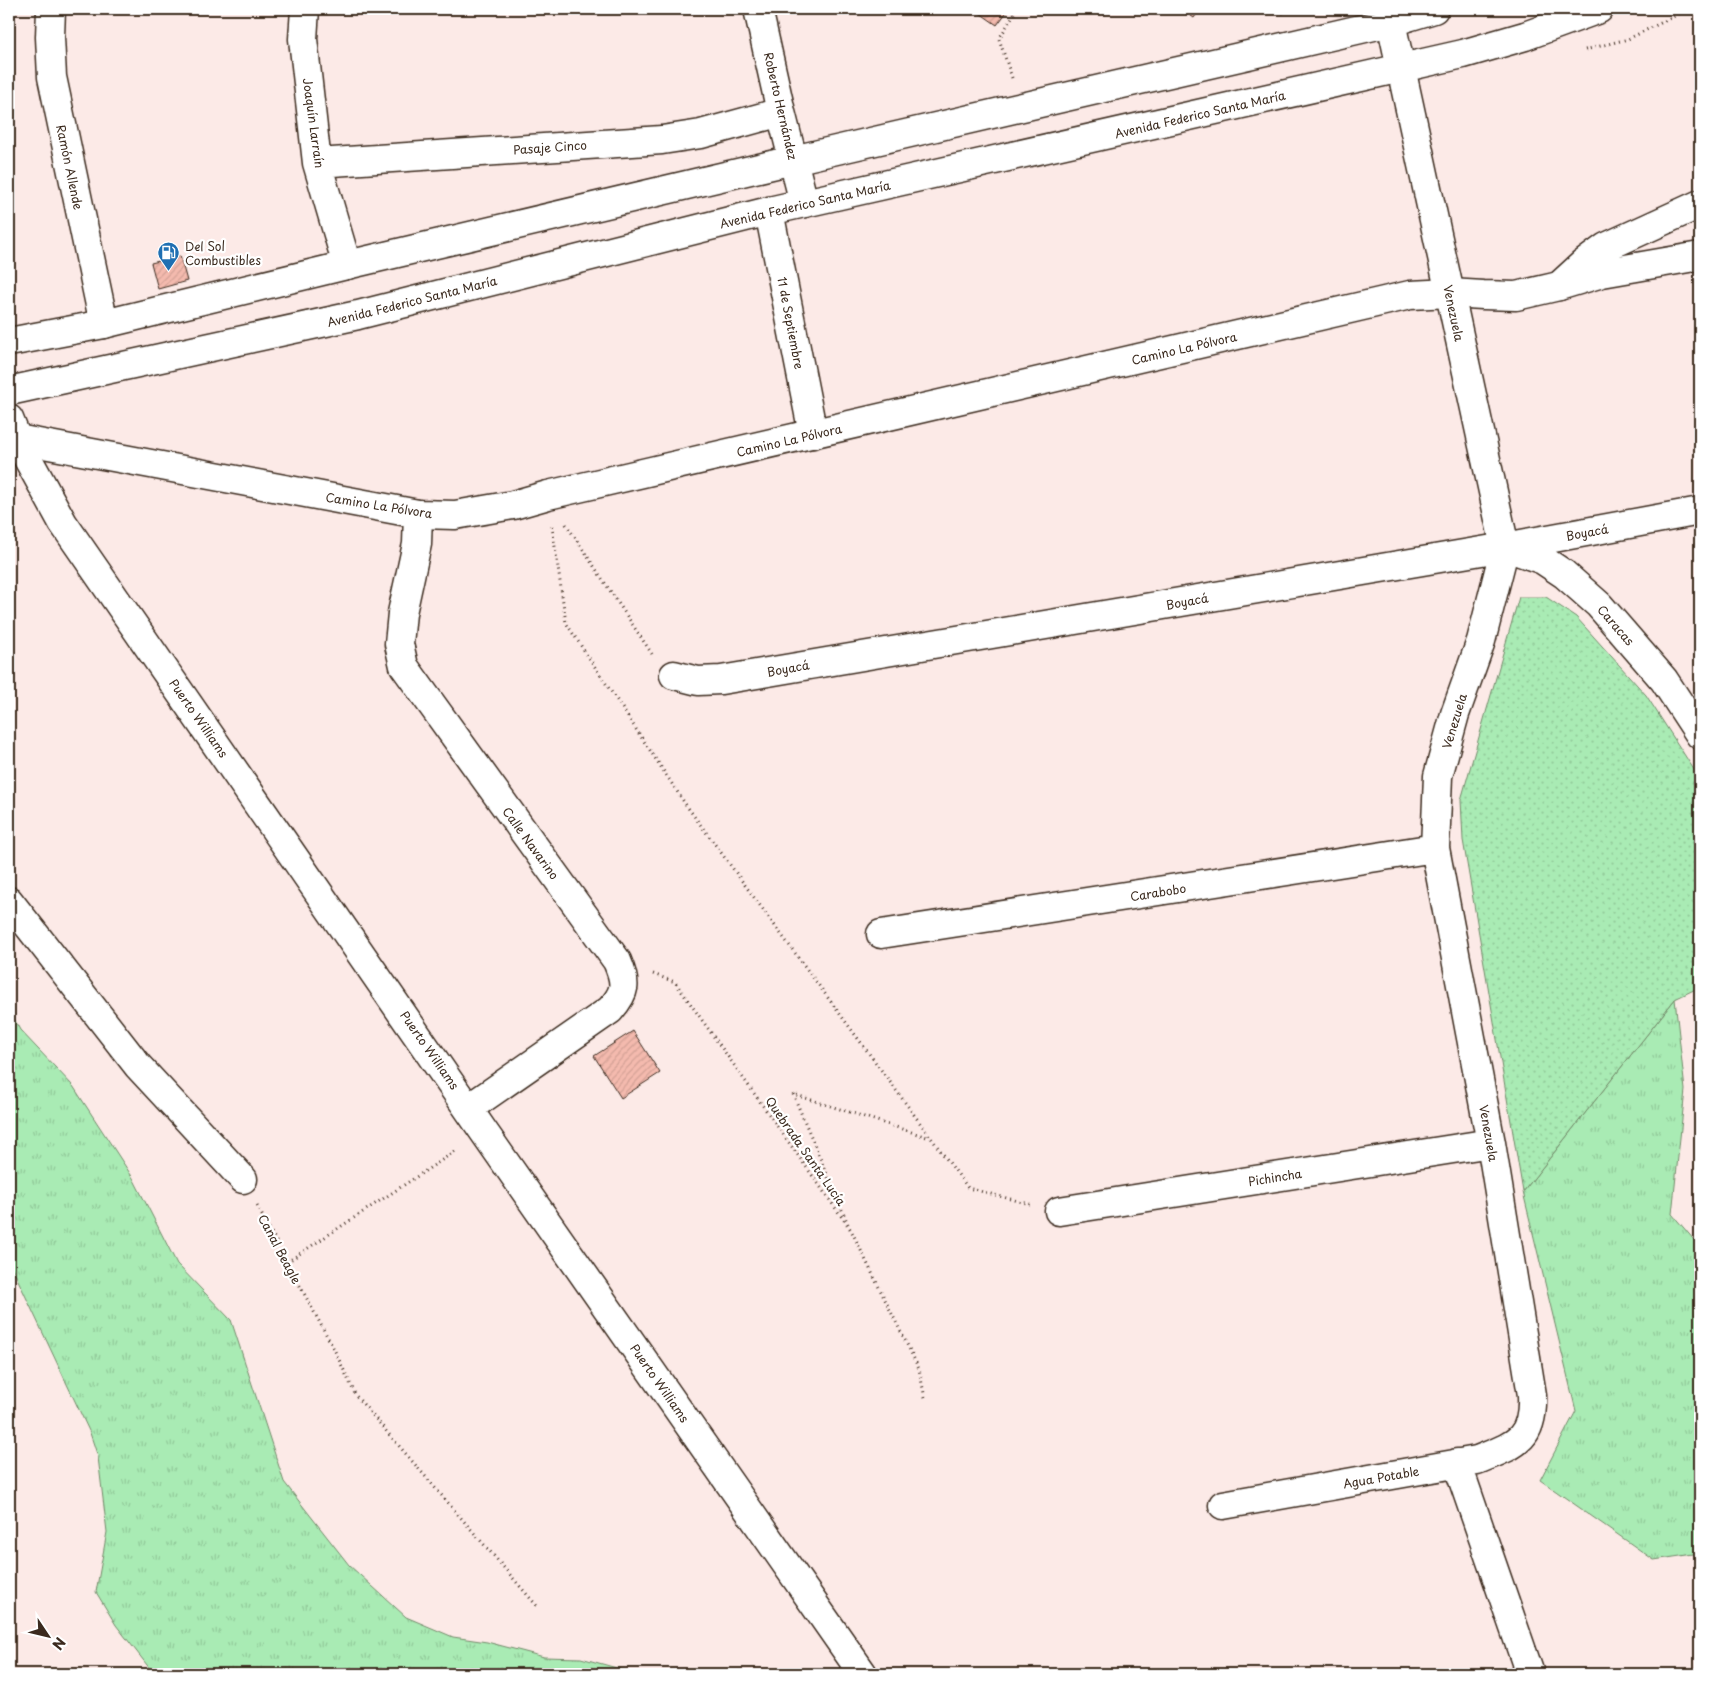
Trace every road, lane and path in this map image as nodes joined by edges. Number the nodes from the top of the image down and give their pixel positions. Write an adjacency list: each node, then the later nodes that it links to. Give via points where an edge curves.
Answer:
1 (51, 9): 20 (street, Ramón Allende, via 52,77)
2 (305, 9): 12 (street, Joaquín Larraín, via 303,39)
3 (758, 9): 10 (street, Roberto Hernández)
4 (1017, 9): 9 (path, via 999,39)
5 (1434, 9): 7 (street)
6 (1599, 9): 8 (street, Avenida Federico Santa María, via 1524,36)
7 (1391, 22): 8 (street, Venezuela); 9 (street)
8 (1402, 68): 13 (street, Avenida Federico Santa María); 19 (street, Venezuela)
9 (1022, 107): 11 (street)
10 (780, 112): 11 (street, Roberto Hernández); 12 (street, Pasaje Cinco, via 701,134 662,140)
11 (793, 160): 13 (street, Roberto Hernández); 17 (street)
12 (317, 162): 17 (street, Joaquín Larraín)
13 (804, 203): 15 (street, Avenida Federico Santa María)
14 (1700, 204): 18 (street, Camino La Pólvora, via 1606,246)
15 (769, 211): 22 (street, Avenida Federico Santa María, via 358,315); 24 (street, 11 de Septiembre)
16 (1700, 256): 18 (street, Camino La Pólvora, via 1602,274)
17 (346, 265): 20 (street)
18 (1559, 286): 19 (street, Camino La Pólvora, via 1516,296)
19 (1450, 292): 24 (street, Camino La Pólvora, via 1410,295); 28 (street, Venezuela)
20 (104, 324): 21 (street)
21 (9, 342)
22 (9, 391)
23 (13, 429): 27 (street, Camino La Pólvora); 35 (street, Puerto Williams, via 63,523)
24 (813, 434): 25 (street, Camino La Pólvora)
25 (548, 495): 27 (street, Camino La Pólvora, via 455,515); 29 (path, via 656,660); 37 (path, via 566,623 686,805)
26 (1700, 511): 28 (street, Boyacá)
27 (418, 514): 34 (street, Calle Navarino, via 418,544 402,613 399,644 404,666)
28 (1505, 547): 29 (street, Boyacá, via 721,680 698,681); 30 (street, Caracas, via 1543,560 1599,605 1664,680); 31 (street, Venezuela, via 1481,641 1455,714 1438,776)
29 (674, 675)
30 (1700, 735)
31 (1435, 848): 33 (street, Carabobo); 38 (street, Venezuela)
32 (9, 901): 39 (street, via 138,1066)
33 (881, 934)
34 (617, 961): 35 (street, Calle Navarino, via 624,976 624,990 610,1010); 41 (path, Quebrada Santa Lucía, via 676,982)
35 (470, 1108): 36 (street, Puerto Williams)
36 (484, 1132): 42 (path); 48 (street, Puerto Williams)
37 (931, 1138): 40 (path, via 968,1188); 41 (path, via 793,1094)
38 (1491, 1143): 40 (street, Pichincha); 44 (street, Venezuela, via 1532,1396 1533,1412)
39 (243, 1179): 42 (path, Canal Beagle)
40 (1058, 1211)
41 (850, 1230): 43 (path, Quebrada Santa Lucía, via 919,1369)
42 (287, 1262): 47 (path, Canal Beagle, via 356,1396)
43 (925, 1398)
44 (1529, 1427): 45 (street, Agua Potable, via 1518,1440 1502,1450 1477,1460)
45 (1457, 1463): 46 (street, Agua Potable); 49 (street)
46 (1223, 1505)
47 (537, 1606)
48 (863, 1674)
49 (1529, 1674)

